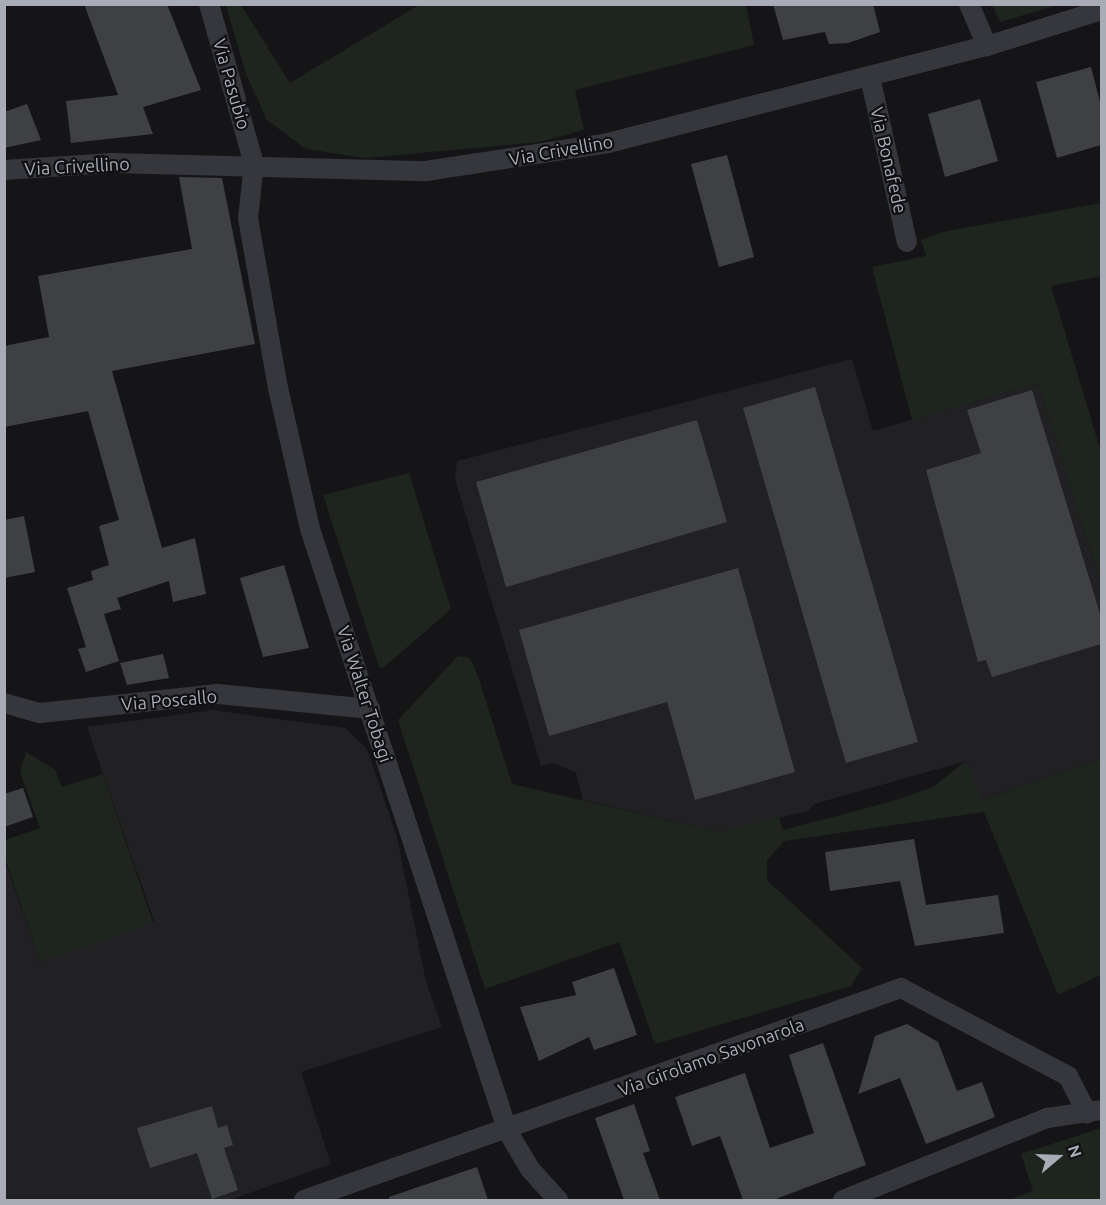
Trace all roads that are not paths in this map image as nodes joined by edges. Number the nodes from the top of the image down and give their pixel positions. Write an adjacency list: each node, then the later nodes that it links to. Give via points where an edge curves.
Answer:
1 (209, 4): 6 (street, Via Pasubio)
2 (969, 4): 4 (street)
3 (1101, 10): 4 (street, Via Crivellino)
4 (987, 46): 5 (street, Via Crivellino)
5 (870, 77): 6 (street, Via Crivellino, via 608,143 426,171); 8 (street, Via Bonafede)
6 (254, 164): 7 (street, Via Crivellino); 10 (street, Via Walter Tobagi, via 248,218 278,388 310,529)
7 (4, 170)
8 (907, 242)
9 (4, 703): 10 (street, Via Poscallo, via 40,713 218,694)
10 (370, 709): 12 (street, Via Walter Tobagi)
11 (1094, 1112): 12 (street, Via Girolamo Savonarola, via 1068,1076 901,988); 15 (street, via 1047,1118)
12 (508, 1132): 13 (street, Via Girolamo Savonarola); 14 (street, Via Walter Tobagi, via 530,1169)
13 (304, 1200)
14 (558, 1200)
15 (843, 1200)

